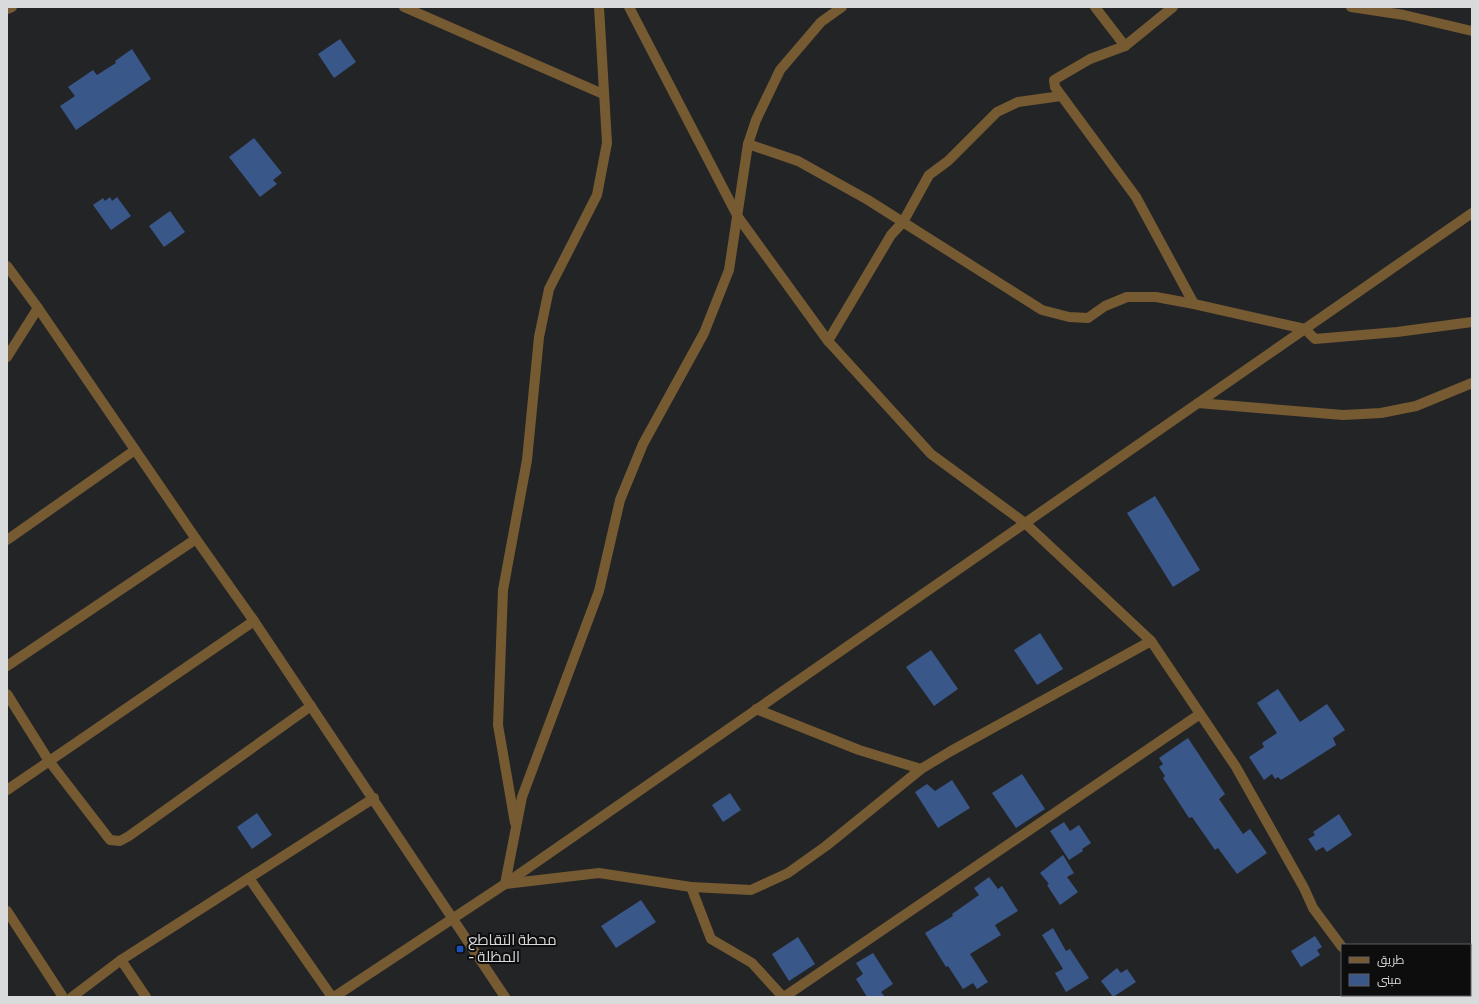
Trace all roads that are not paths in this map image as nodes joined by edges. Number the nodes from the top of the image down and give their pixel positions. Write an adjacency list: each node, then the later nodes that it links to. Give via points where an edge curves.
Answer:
1 (12, 7): 9 (street)
2 (404, 7): 12 (street)
3 (599, 7): 12 (street)
4 (629, 7): 16 (street)
5 (842, 7): 14 (street, via 820,22 780,70 756,120)
6 (1095, 7): 11 (street)
7 (1173, 7): 11 (street)
8 (1351, 7): 10 (street, via 1404,15)
9 (7, 9)
10 (1472, 31)
11 (1125, 46): 13 (street, via 1090,59 1060,75 1054,80)
12 (603, 94): 42 (street, via 607,143 597,195 549,289 539,337 527,460 504,590 498,725)
13 (1061, 96): 17 (street, via 1018,102 997,112 948,161 929,175); 19 (street, via 1136,197)
14 (748, 144): 16 (street); 17 (street, via 798,161)
15 (1472, 212): 22 (street)
16 (738, 217): 23 (street); 42 (street, via 729,270 704,333 643,444 620,500 599,591 522,797)
17 (903, 222): 19 (street, via 1042,310 1069,317 1088,318 1105,306 1127,297 1156,297); 23 (street, via 891,235)
18 (7, 266): 20 (street)
19 (1194, 304): 22 (street)
20 (38, 308): 24 (street); 27 (street)
21 (1472, 322): 22 (street, via 1315,339)
22 (1305, 328): 26 (street)
23 (828, 341): 28 (street, via 931,454)
24 (7, 357)
25 (1472, 383): 26 (street, via 1416,406 1380,413 1343,415)
26 (1198, 403): 28 (street)
27 (135, 450): 29 (street); 30 (street)
28 (1025, 523): 32 (street); 36 (street)
29 (196, 539): 31 (street); 33 (street)
30 (7, 540)
31 (254, 621): 35 (street); 38 (street)
32 (1151, 641): 37 (street); 39 (street)
33 (7, 666)
34 (7, 694): 38 (street)
35 (311, 706): 38 (street, via 120,841 110,840); 41 (street)
36 (756, 709): 39 (street, via 859,750); 44 (street)
37 (1200, 714): 48 (street, via 1236,766 1313,908); 55 (street)
38 (49, 761): 40 (street)
39 (921, 769): 45 (street, via 826,846 788,873 751,890)
40 (7, 790)
41 (374, 798): 43 (street); 47 (street)
42 (516, 828): 44 (street)
43 (249, 878): 49 (street); 53 (street)
44 (505, 884): 45 (street, via 599,873); 47 (street)
45 (691, 887): 55 (street, via 711,939 752,963)
46 (8, 914): 50 (street)
47 (453, 918): 53 (street); 54 (street)
48 (1341, 945)
49 (121, 960): 51 (street); 52 (street)
50 (63, 997)
51 (72, 997)
52 (146, 997)
53 (333, 997)
54 (505, 997)
55 (783, 997)

